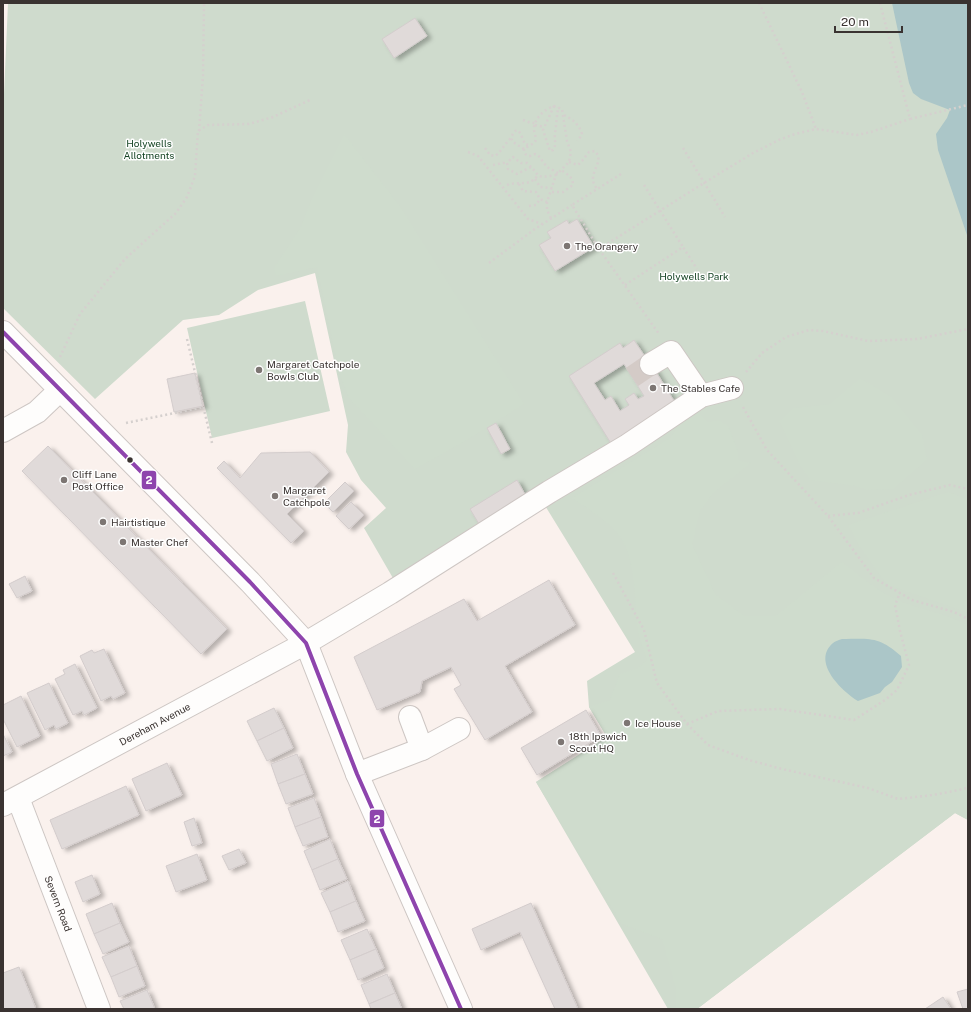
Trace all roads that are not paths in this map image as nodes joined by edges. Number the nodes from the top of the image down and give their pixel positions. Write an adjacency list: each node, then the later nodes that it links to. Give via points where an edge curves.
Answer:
1 (3, 332): 3 (street)
2 (651, 364): 5 (street, via 671,352)
3 (54, 385): 6 (street, via 38,412); 7 (street, via 250,582)
4 (732, 388): 5 (street, Dereham Avenue)
5 (702, 396): 7 (street, Dereham Avenue, via 628,445)
6 (3, 431)
7 (306, 643): 11 (street); 12 (street, Dereham Avenue)
8 (410, 717): 10 (street)
9 (459, 729): 10 (street)
10 (422, 748): 11 (street)
11 (357, 774): 14 (street)
12 (10, 801): 13 (street, Severn Road)
13 (99, 1009)
14 (461, 1009)

